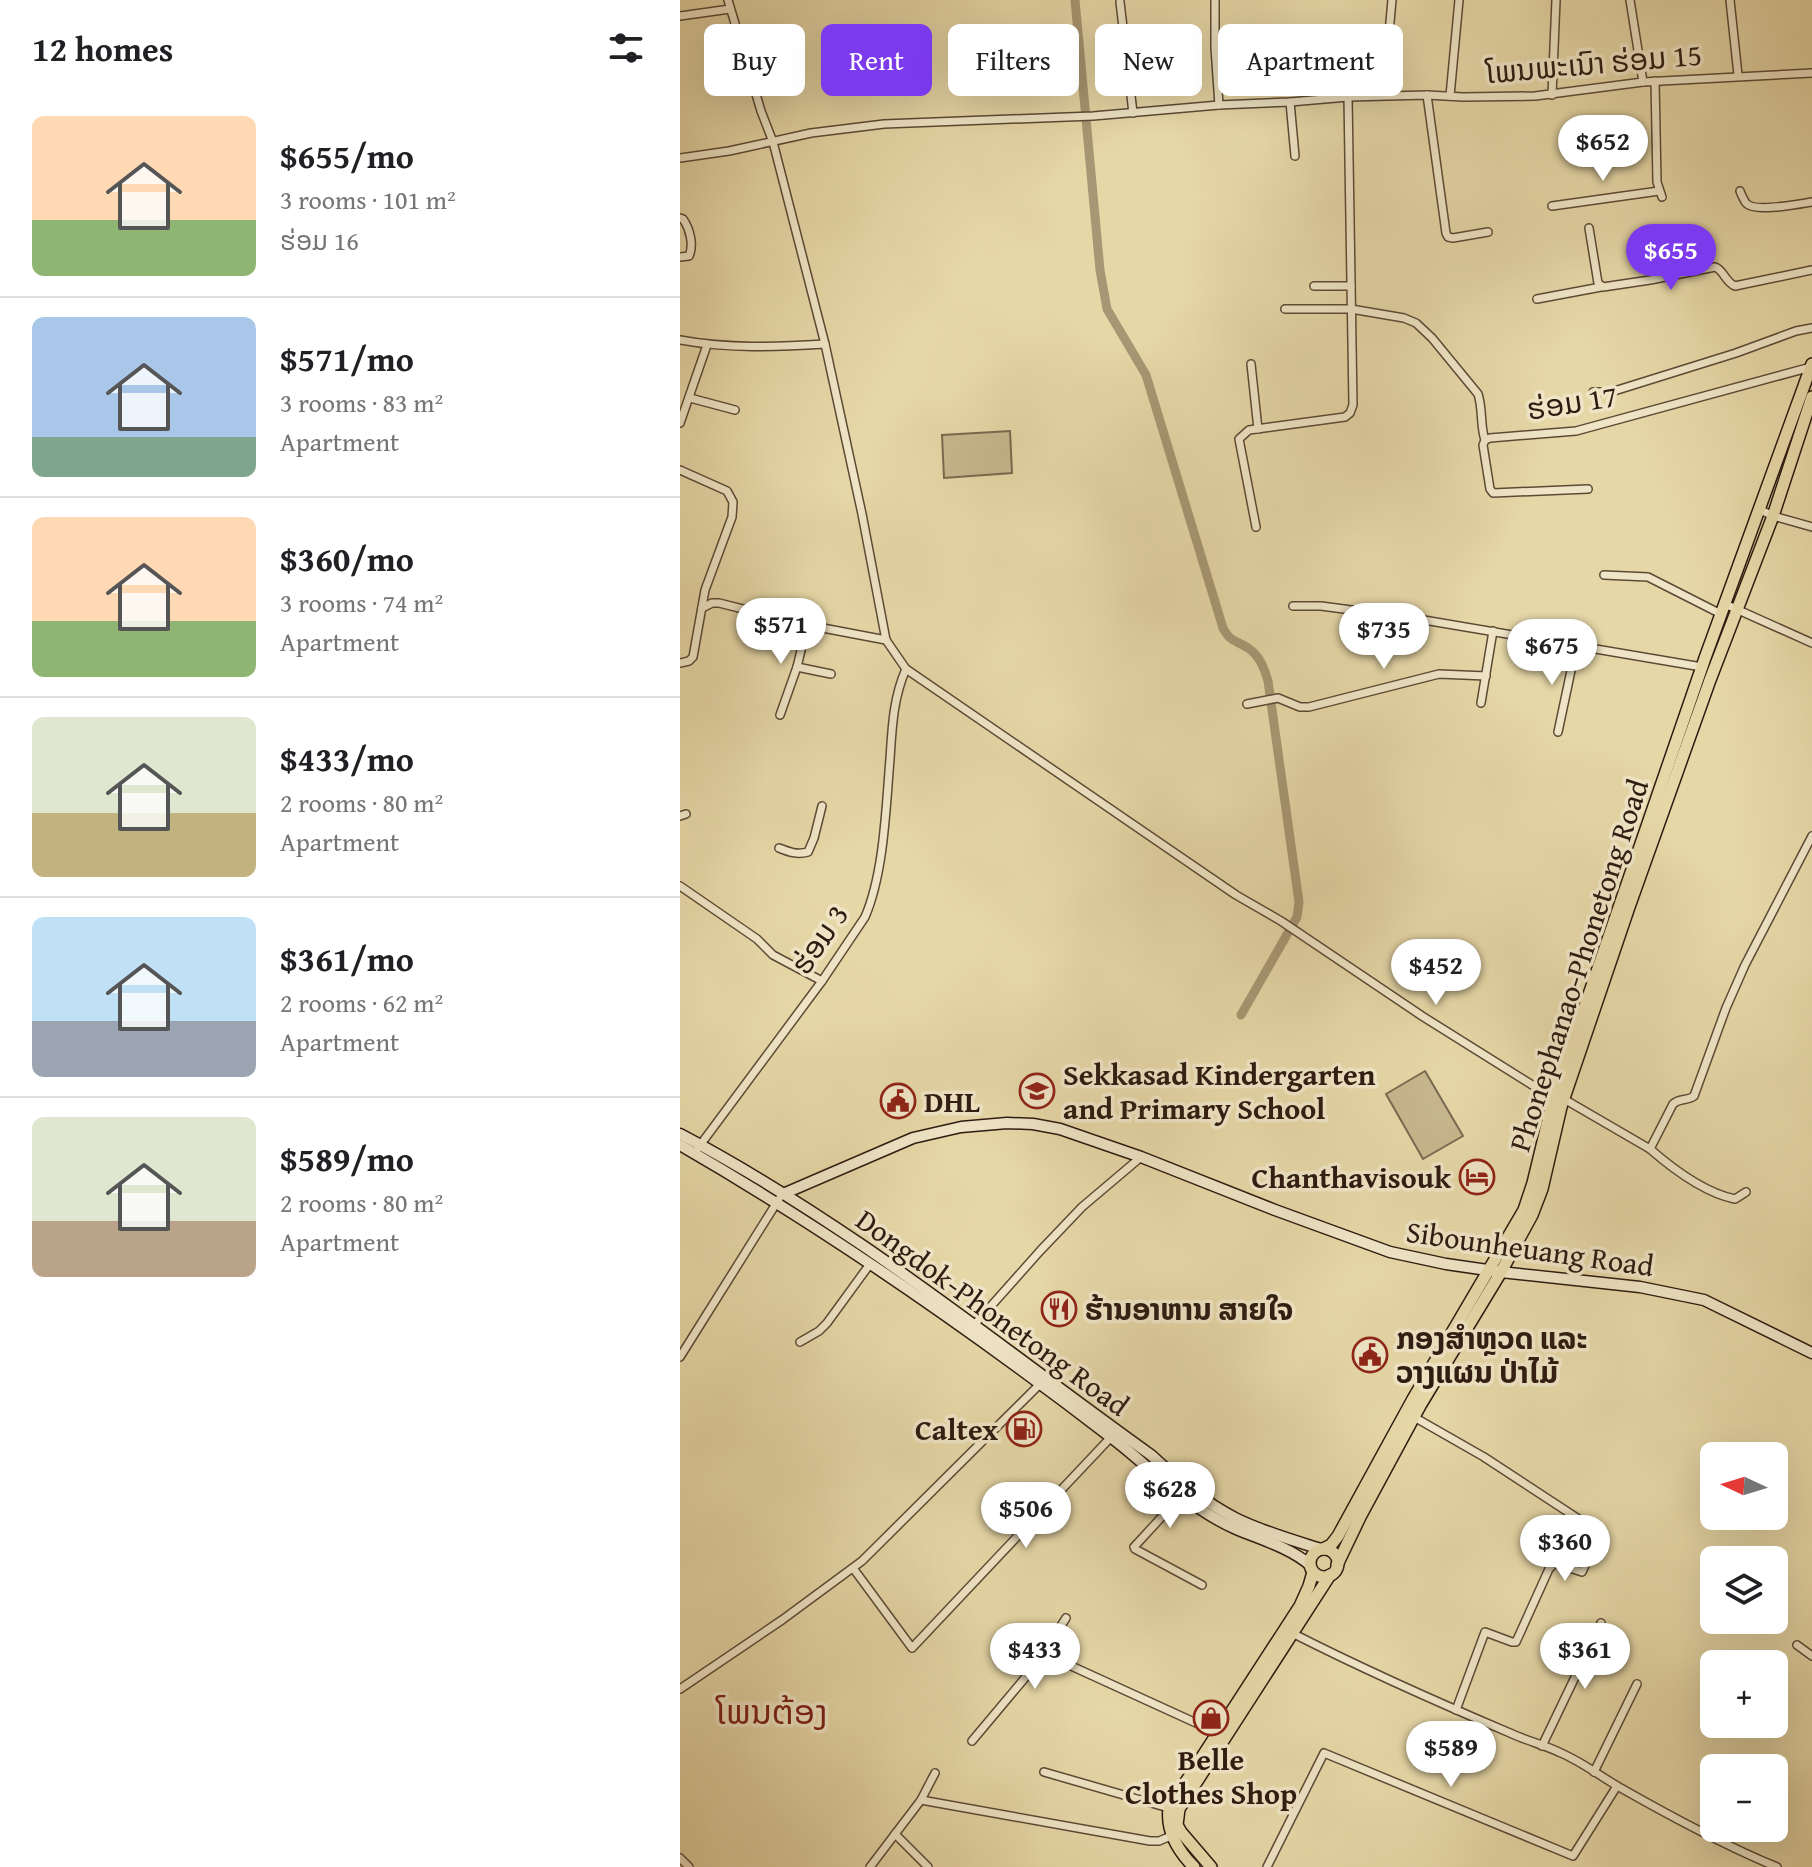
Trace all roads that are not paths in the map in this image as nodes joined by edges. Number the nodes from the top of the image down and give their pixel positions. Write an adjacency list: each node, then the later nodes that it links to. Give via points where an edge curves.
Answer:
1 (1215, 0): 22 (street)
2 (1392, 0): 10 (street)
3 (1459, 0): 19 (street)
4 (1556, 0): 17 (street)
5 (1630, 0): 14 (street)
6 (1730, 0): 12 (street)
7 (1120, 2): 23 (street)
8 (729, 4): 9 (street); 24 (street)
9 (680, 16)
10 (1390, 24)
11 (1812, 73): 12 (street, ໂພນພະເນົາ ຮ່ອມ 15)
12 (1738, 75): 13 (street, ໂພນພະເນົາ ຮ່ອມ 15)
13 (1655, 81): 14 (street, ໂພນພະເນົາ ຮ່ອມ 15); 29 (street, via 1660,194)
14 (1643, 82): 17 (street, ໂພນພະເນົາ ຮ່ອມ 15)
15 (1403, 95): 16 (street, ໂພນພະເນົາ ຮ່ອມ 15)
16 (1427, 95): 19 (street, ໂພນພະເນົາ ຮ່ອມ 15); 32 (street, via 1446,233 1453,238)
17 (1552, 95): 19 (street, ໂພນພະເນົາ ຮ່ອມ 15)
18 (1370, 96): 20 (street, ໂພນພະເນົາ ຮ່ອມ 15)
19 (1450, 96)
20 (1348, 97): 21 (street, ໂພນພະເນົາ ຮ່ອມ 15); 36 (street)
21 (1290, 102): 22 (street, ໂພນພະເນົາ ຮ່ອມ 15); 25 (street)
22 (1219, 105): 23 (street, ໂພນພະເນົາ ຮ່ອມ 15)
23 (1133, 113): 24 (street, ໂພນພະເນົາ ຮ່ອມ 15, via 884,124)
24 (773, 142): 26 (street); 43 (street)
25 (1295, 156)
26 (680, 158)
27 (1740, 191): 28 (street, via 1751,207)
28 (1812, 202)
29 (1552, 206)
30 (680, 218): 33 (street, via 692,246 689,256)
31 (1589, 228): 37 (street)
32 (1488, 232)
33 (680, 257)
34 (1812, 270): 37 (street, via 1735,286 1715,267)
35 (1314, 286): 36 (street)
36 (1351, 286): 40 (street)
37 (1601, 287): 38 (street)
38 (1537, 299)
39 (1285, 309): 40 (street)
40 (1351, 309): 53 (street, via 1350,413); 54 (street, via 1404,318 1432,338 1478,394)
41 (1812, 328): 47 (street, via 1611,392)
42 (680, 340): 44 (street)
43 (825, 344): 44 (street); 67 (street)
44 (707, 345): 49 (street)
45 (1251, 364): 53 (street)
46 (1812, 365): 50 (main road, Phonephanao-Phonetong Road); 54 (street, ຮ່ອມ 17, via 1576,431)
47 (1593, 392)
48 (1812, 397): 50 (main road, Phonephanao-Phonetong Road)
49 (690, 398): 51 (street); 52 (street)
50 (1802, 408): 57 (main road, Phonephanao-Phonetong Road); 58 (main road, Phonephanao-Phonetong Road)
51 (735, 410)
52 (680, 423)
53 (1258, 429): 59 (street, via 1239,439)
54 (1485, 440): 56 (street, via 1493,493)
55 (680, 470): 63 (street, via 727,491 733,502)
56 (1588, 489)
57 (1759, 509): 58 (street); 64 (main road, Phonephanao-Phonetong Road)
58 (1773, 516): 60 (street); 64 (main road, Phonephanao-Phonetong Road)
59 (1256, 527)
60 (1812, 527)
61 (1604, 575): 64 (street, via 1648,577)
62 (1293, 606): 66 (street)
63 (702, 608): 65 (street, via 719,603); 70 (street, via 693,657)
64 (1727, 609): 68 (street); 72 (main road, Phonephanao-Phonetong Road); 85 (main road, Phonephanao-Phonetong Road, via 1629,907)
65 (807, 625): 67 (street); 71 (street)
66 (1493, 631): 69 (street); 75 (street)
67 (886, 640): 73 (street)
68 (1812, 643)
69 (1576, 647): 72 (street); 79 (street)
70 (680, 663)
71 (797, 667): 74 (street); 78 (street)
72 (1702, 667): 85 (main road, Phonephanao-Phonetong Road)
73 (906, 669): 84 (street, ຮ່ອມ 3, via 895,703 885,826 869,907); 85 (street, via 1236,895)
74 (831, 674)
75 (1486, 676): 76 (street); 77 (street, via 1439,674 1309,707 1278,698)
76 (1481, 703)
77 (1247, 704)
78 (780, 715)
79 (1558, 732)
80 (822, 806): 82 (street, via 808,852)
81 (1812, 836): 89 (street, via 1745,965 1694,1096 1673,1104)
82 (779, 848)
83 (680, 886): 84 (street, via 773,955)
84 (822, 981): 88 (street, ຮ່ອມ 3)
85 (1559, 1098): 89 (street); 94 (main road, Phonephanao-Phonetong Road, via 1524,1210); 95 (main road, Phonephanao-Phonetong Road, via 1542,1189)
86 (680, 1134): 88 (main road, Dongdok-Phonetong Road)
87 (680, 1145): 88 (main road, Dongdok-Phonetong Road)
88 (697, 1149): 92 (main road, Dongdok-Phonetong Road)
89 (1650, 1149): 91 (street, via 1674,1170 1723,1197 1735,1199)
90 (1141, 1157): 92 (main road, Sibounheuang Road, via 1033,1124 961,1127 913,1138); 94 (main road, Sibounheuang Road, via 1390,1252); 96 (street, via 1082,1207)
91 (1746, 1192)
92 (780, 1198): 93 (main road, Dongdok-Phonetong Road); 96 (main road, Dongdok-Phonetong Road, via 876,1253); 99 (street)
93 (870, 1264): 97 (street, via 827,1323); 100 (main road, Dongdok-Phonetong Road)
94 (1488, 1270): 95 (main road, Sibounheuang Road); 101 (main road, Phonephanao-Phonetong Road)
95 (1501, 1272): 98 (main road, Sibounheuang Road, via 1640,1287 1704,1300); 101 (main road, Phonephanao-Phonetong Road)
96 (975, 1324): 100 (main road, Dongdok-Phonetong Road)
97 (800, 1342)
98 (1812, 1353)
99 (680, 1357)
100 (1043, 1381): 103 (main road, Dongdok-Phonetong Road); 107 (street)
101 (1417, 1402): 102 (main road, Phonephanao-Phonetong Road); 106 (main road, Phonephanao-Phonetong Road, via 1338,1536)
102 (1414, 1417): 109 (main road, Phonephanao-Phonetong Road); 119 (street, via 1600,1533 1582,1572 1555,1563 1549,1569 1516,1642 1485,1632)
103 (1114, 1434): 104 (main road, Dongdok-Phonetong Road); 105 (main road, Dongdok-Phonetong Road); 107 (street, via 912,1648)
104 (1181, 1496): 105 (main road, Dongdok-Phonetong Road, via 1230,1527); 110 (street, via 1134,1547)
105 (1269, 1538): 106 (main road); 108 (main road)
106 (1322, 1549): 108 (main road, via 1312,1555); 109 (main road, via 1335,1555)
107 (853, 1568): 118 (street)
108 (1311, 1569): 109 (main road, via 1319,1576); 120 (main road, via 1300,1606)
109 (1334, 1570): 113 (main road, Phonephanao-Phonetong Road)
110 (1202, 1585)
111 (1066, 1618): 115 (street)
112 (1601, 1623): 122 (street)
113 (1294, 1634): 119 (street); 128 (main road, Phonephanao-Phonetong Road)
114 (1797, 1645): 116 (street)
115 (1045, 1654): 120 (street); 121 (street)
116 (1812, 1656)
117 (1637, 1684): 124 (street)
118 (680, 1689)
119 (1456, 1710): 122 (street)
120 (1218, 1733): 128 (main road)
121 (972, 1741)
122 (1542, 1746): 124 (street)
123 (1044, 1772): 128 (street)
124 (1594, 1772): 126 (street)
125 (935, 1773): 127 (street)
126 (1617, 1786): 137 (street, via 1573,1856 1324,1753); 138 (street)
127 (921, 1800): 129 (street); 130 (street, via 1150,1841)
128 (1174, 1810): 130 (main road, via 1168,1826); 132 (main road)
129 (895, 1834): 134 (street); 135 (street)
130 (1171, 1836): 132 (main road)
131 (680, 1858): 133 (street)
132 (1192, 1862): 136 (main road)
133 (689, 1867)
134 (870, 1867)
135 (928, 1867)
136 (1211, 1867)
137 (1267, 1867)
138 (1777, 1867)

